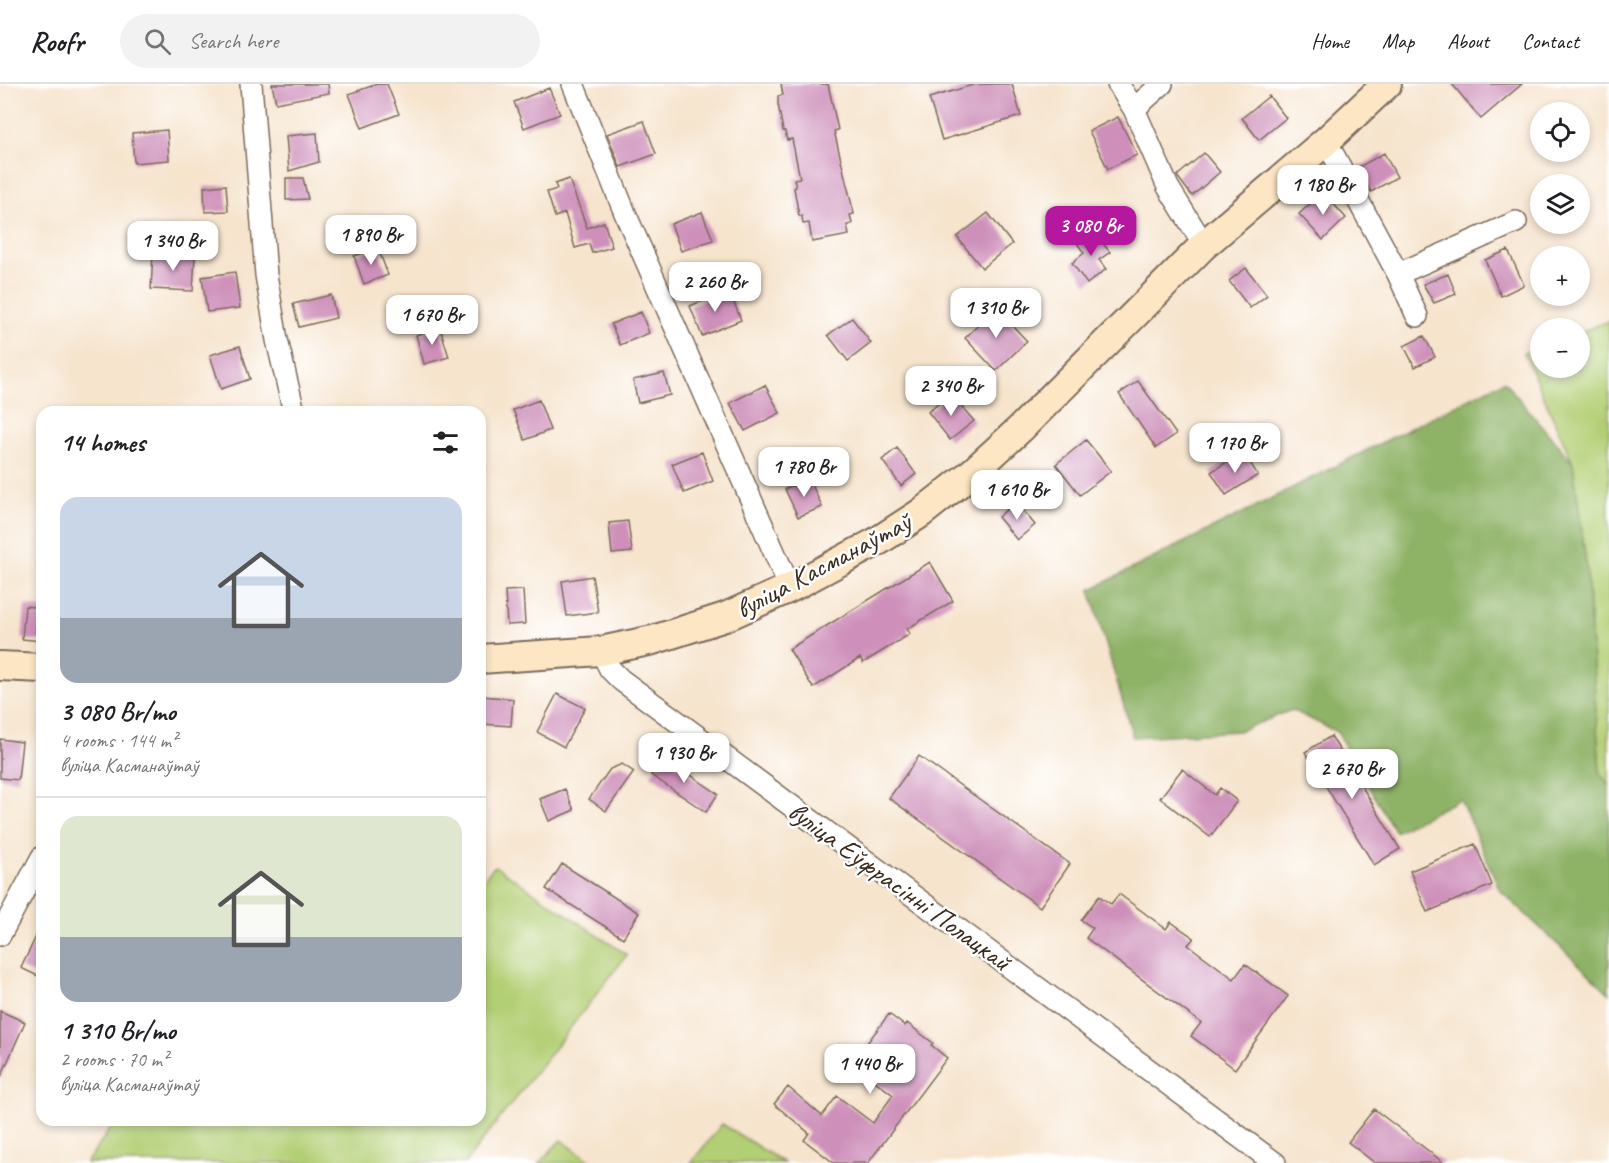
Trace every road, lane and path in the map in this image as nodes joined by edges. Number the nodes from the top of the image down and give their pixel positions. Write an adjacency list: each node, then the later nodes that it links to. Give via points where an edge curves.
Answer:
1 (250, 84): 12 (street, via 266,275)
2 (573, 84): 13 (street, via 625,213)
3 (1118, 84): 6 (street)
4 (1162, 84): 6 (street)
5 (1387, 84): 7 (main road, вуліца Касманаўтаў)
6 (1134, 109): 9 (street, via 1168,187)
7 (1326, 141): 9 (main road, вуліца Касманаўтаў); 10 (street)
8 (1516, 222): 10 (street)
9 (1204, 246): 13 (main road, вуліца Касманаўтаў, via 973,472 878,541)
10 (1398, 274): 11 (street)
11 (1417, 316)
12 (293, 406)
13 (790, 588): 14 (main road, вуліца Касманаўтаў, via 725,617 654,640)
14 (601, 651): 15 (main road); 20 (street, вуліца Еўфрасінні Полацкай, via 621,680)
15 (486, 659)
16 (0, 666): 17 (main road)
17 (36, 668)
18 (36, 868): 19 (street)
19 (0, 935)
20 (1275, 1163)

